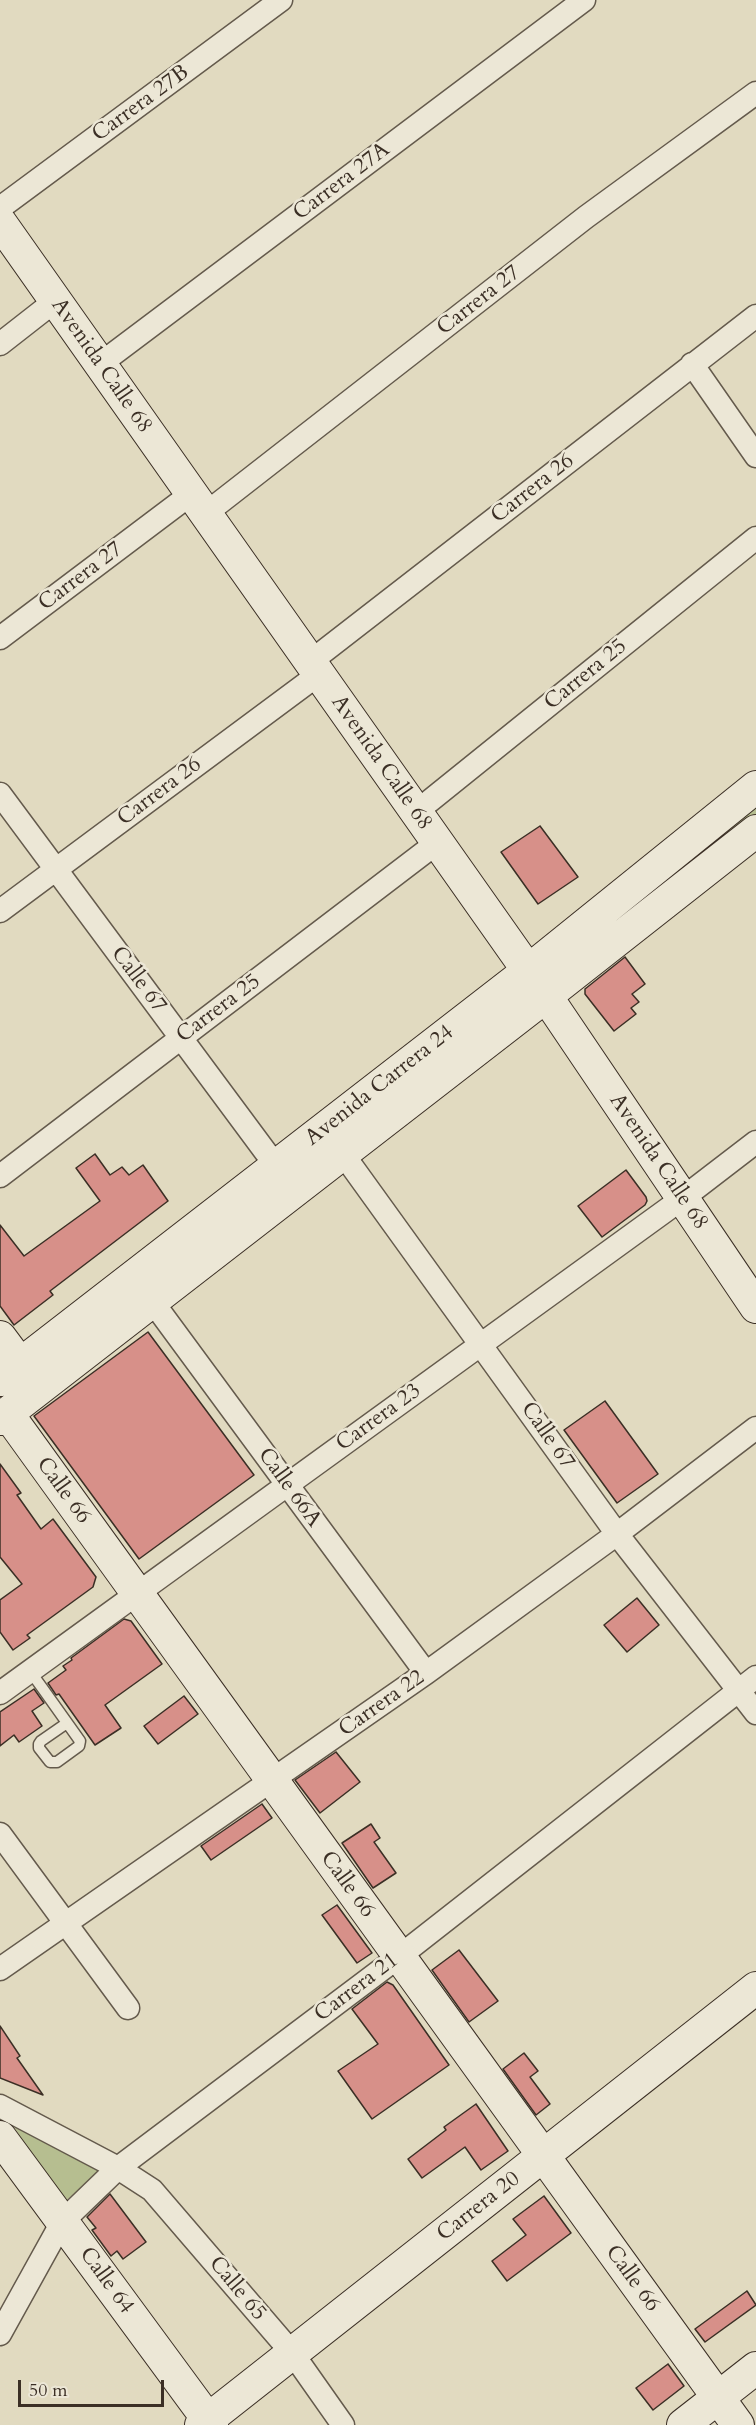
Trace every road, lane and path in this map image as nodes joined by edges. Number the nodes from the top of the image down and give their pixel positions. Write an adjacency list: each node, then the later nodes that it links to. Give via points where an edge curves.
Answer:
1 (281, 0): 4 (street, Carrera 27B)
2 (584, 0): 9 (street, Carrera 27A)
3 (756, 93): 12 (street, Carrera 27)
4 (0, 208)
5 (0, 222): 6 (main road, Avenida Calle 68)
6 (56, 301): 8 (street); 9 (main road, Avenida Calle 68)
7 (756, 316): 10 (street, Carrera 26)
8 (0, 344)
9 (100, 364): 12 (main road, Avenida Calle 68)
10 (692, 364): 11 (street); 15 (street, Carrera 26)
11 (756, 456)
12 (198, 504): 14 (street, Carrera 27); 15 (main road, Avenida Calle 68)
13 (756, 538): 18 (street, Carrera 25)
14 (0, 638)
15 (315, 668): 18 (main road, Avenida Calle 68); 21 (street, Carrera 26)
16 (756, 787): 23 (main road, Avenida Carrera 24)
17 (0, 794): 21 (street, Calle 67)
18 (416, 812): 20 (main road, Avenida Calle 68)
19 (756, 831): 24 (main road, Avenida Carrera 24)
20 (438, 842): 23 (main road, Avenida Calle 68); 25 (street, Carrera 25)
21 (56, 869): 22 (street, Carrera 26); 25 (street, Calle 67)
22 (0, 911)
23 (528, 971): 24 (main road, Avenida Calle 68); 28 (main road, Avenida Carrera 24)
24 (546, 996): 27 (main road, Avenida Carrera 24); 30 (main road, Avenida Calle 68)
25 (181, 1038): 28 (street, Calle 67); 29 (street, Carrera 25)
26 (756, 1142): 30 (street, Carrera 23)
27 (343, 1154): 31 (main road, Avenida Carrera 24); 34 (street, Calle 67)
28 (276, 1166): 35 (main road, Avenida Carrera 24)
29 (0, 1176)
30 (683, 1198): 32 (main road, Avenida Calle 68); 34 (street, Carrera 23)
31 (152, 1301): 36 (main road, Avenida Carrera 24); 39 (street, Calle 66A)
32 (756, 1307)
33 (0, 1338): 35 (main road)
34 (481, 1344): 39 (street, Carrera 23); 40 (street, Calle 67)
35 (10, 1372): 36 (main road); 37 (main road)
36 (39, 1389): 37 (main road, Avenida Carrera 24)
37 (3, 1416): 41 (main road, Calle 66)
38 (756, 1428): 40 (street, Carrera 22)
39 (287, 1485): 41 (street, Carrera 23); 43 (street, Calle 66A)
40 (616, 1534): 43 (street, Carrera 22); 44 (street, Calle 67)
41 (137, 1594): 42 (street, Carrera 23); 48 (main road, Calle 66)
42 (30, 1671): 45 (street, Carrera 23); 47 (lane)
43 (426, 1673): 48 (street, Carrera 22)
44 (747, 1684): 46 (street, Calle 67); 51 (street, Carrera 21)
45 (0, 1693)
46 (756, 1713)
47 (67, 1723)
48 (273, 1782): 50 (street, Carrera 22); 51 (main road, Calle 66)
49 (0, 1834): 50 (street)
50 (65, 1923): 52 (street, Carrera 22); 54 (street)
51 (399, 1957): 57 (main road, Calle 66); 58 (street, Carrera 21)
52 (0, 1969)
53 (756, 1988): 57 (main road, Carrera 20)
54 (128, 2008)
55 (0, 2106): 58 (street, Calle 65)
56 (0, 2137): 59 (main road, Calle 64)
57 (543, 2156): 61 (main road, Carrera 20); 63 (main road, Calle 66)
58 (118, 2168): 59 (street, Carrera 21); 61 (street, Calle 65, via 152,2190)
59 (62, 2222): 60 (street, Carrera 21); 64 (main road, Calle 64)
60 (0, 2334)
61 (293, 2354): 64 (main road, Carrera 20); 65 (street, Calle 65)
62 (756, 2368): 63 (main road)
63 (718, 2398): 66 (main road); 67 (main road, Calle 66)
64 (207, 2423)
65 (344, 2425)
66 (683, 2425)
67 (738, 2425)

